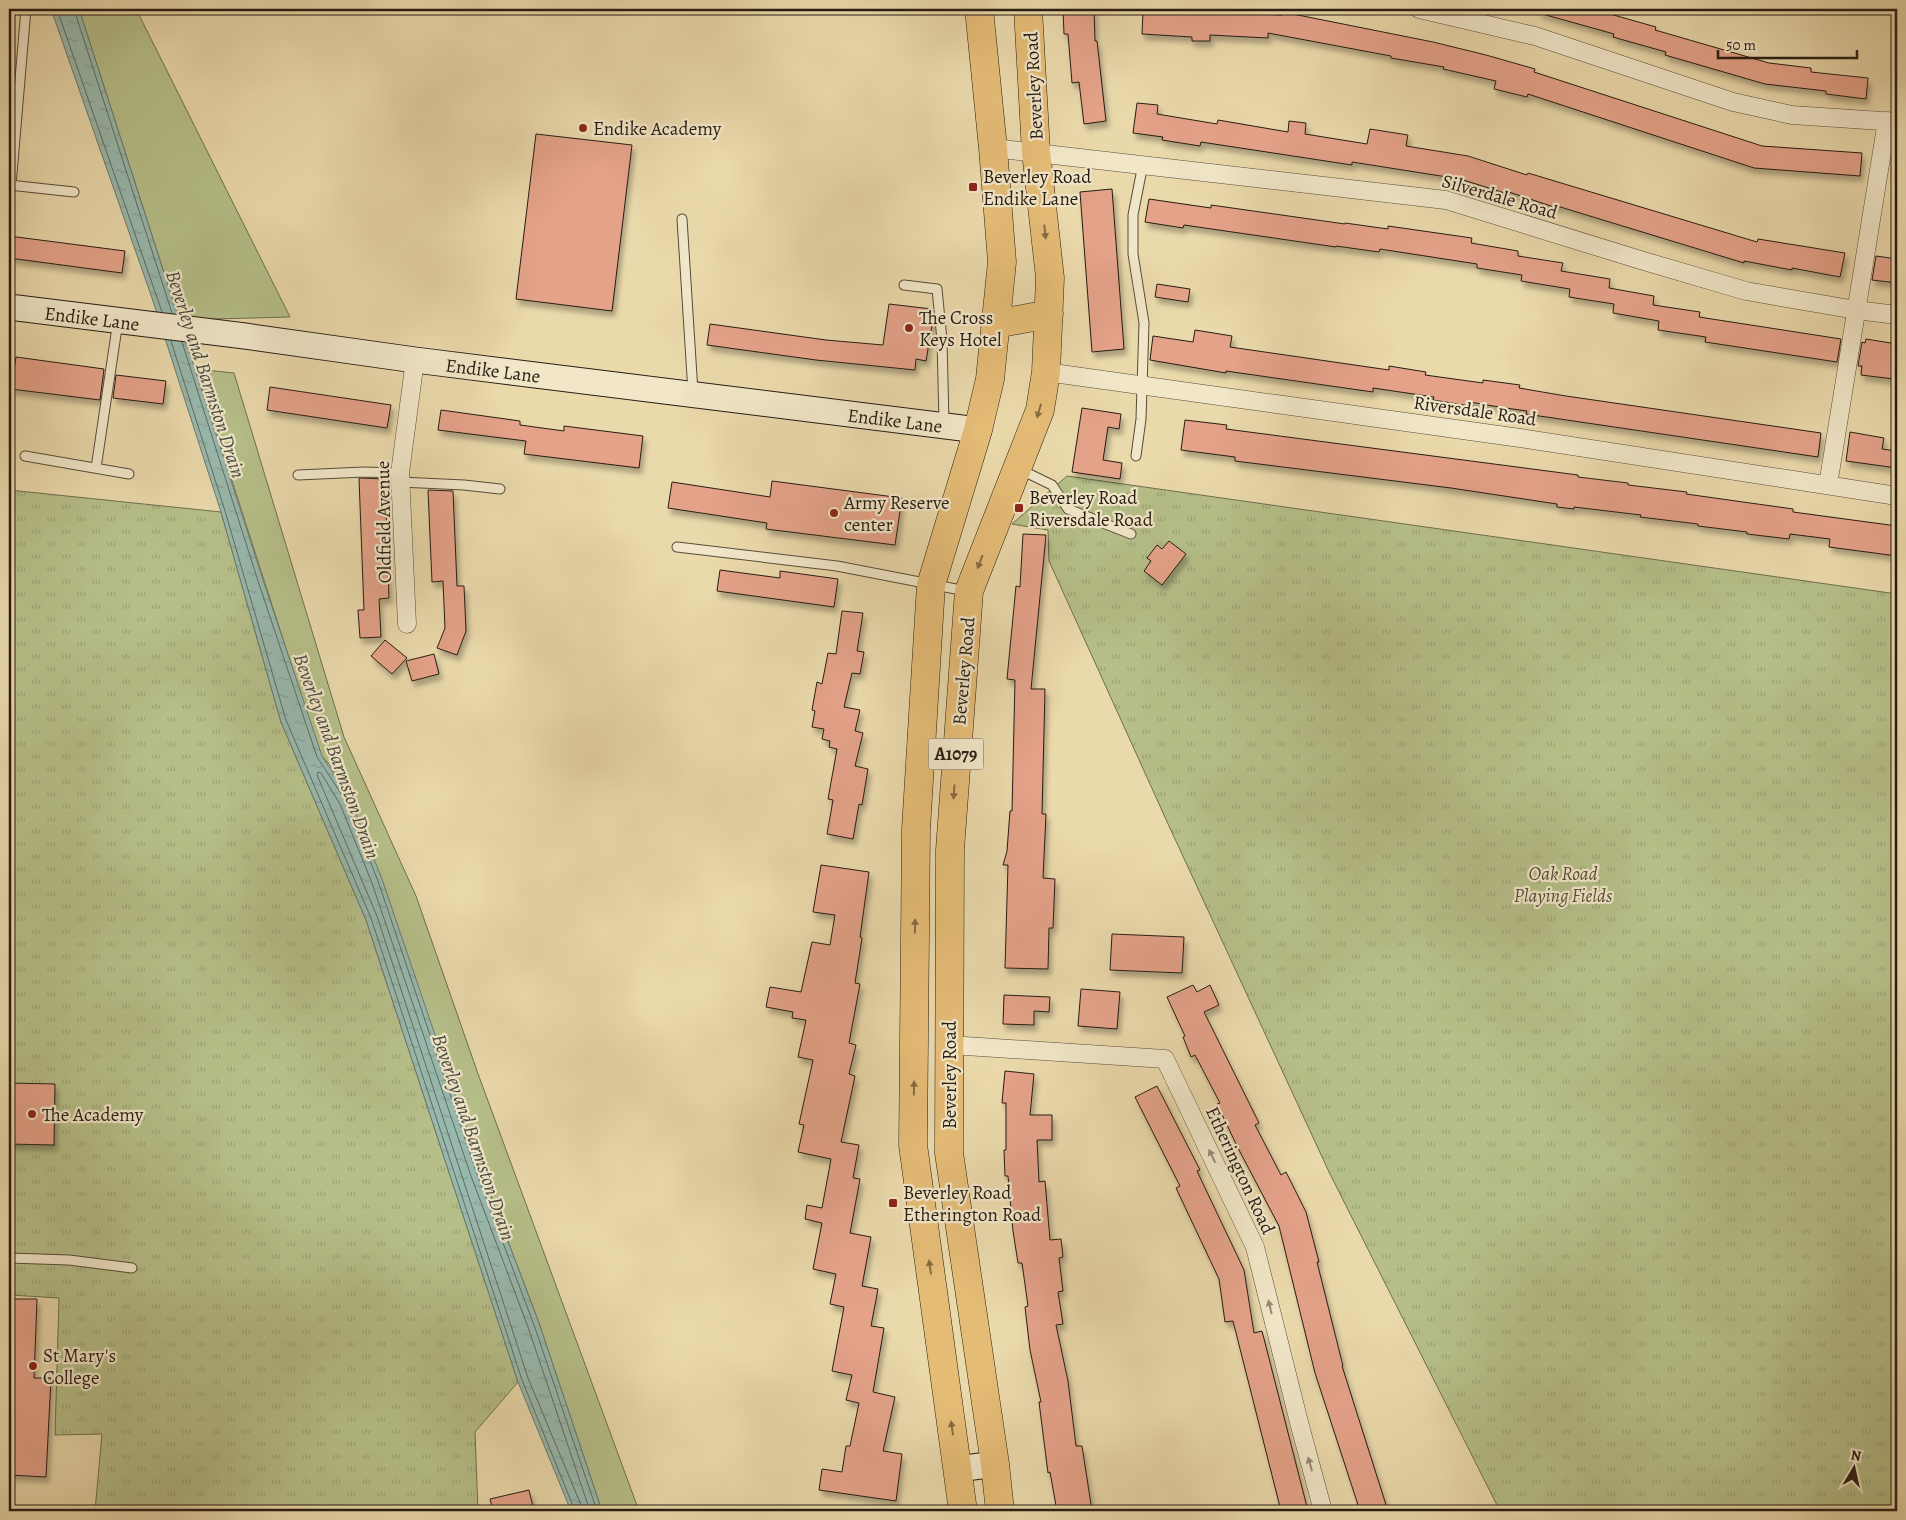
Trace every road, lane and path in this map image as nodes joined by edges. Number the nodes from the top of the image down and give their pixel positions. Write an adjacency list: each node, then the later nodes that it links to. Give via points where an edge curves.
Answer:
1 (26, 9): 9 (lane)
2 (979, 9): 6 (main road, Beverley Road / A1079)
3 (1028, 9): 7 (main road, Beverley Road / A1079)
4 (1419, 9): 5 (street, via 1535,36 1733,102 1792,115)
5 (1892, 122): 14 (street)
6 (993, 148): 7 (street, Silverdale Road); 18 (main road, Beverley Road / A1079, via 1002,262)
7 (1036, 152): 8 (street, Silverdale Road); 15 (main road, Beverley Road / A1079, one-way to 15, via 1050,278)
8 (1143, 164): 14 (street, Silverdale Road, via 1446,200 1746,291); 21 (lane, via 1133,215 1133,254 1144,323)
9 (10, 185): 10 (lane)
10 (74, 192)
11 (682, 218): 22 (lane)
12 (904, 285): 23 (lane, via 937,288)
13 (9, 307): 17 (street, Endike Lane)
14 (1856, 310): 16 (street, Silverdale Road); 32 (street)
15 (1049, 314): 18 (main road); 20 (main road, Beverley Road / A1079)
16 (1897, 314)
17 (118, 321): 19 (street, Endike Lane); 27 (lane)
18 (996, 324): 24 (main road, Beverley Road / A1079, via 990,379)
19 (415, 360): 22 (street, Endike Lane); 31 (street, Oldfield Avenue)
20 (1046, 372): 21 (street, Riversdale Road); 28 (main road, Beverley Road / A1079, one-way to 28, via 1040,410)
21 (1142, 385): 26 (lane); 32 (street, Riversdale Road, via 1520,438)
22 (693, 395): 23 (street, Endike Lane)
23 (944, 426): 24 (street, Endike Lane)
24 (978, 430): 37 (main road, Beverley Road / A1079)
25 (25, 456): 27 (lane)
26 (1136, 456)
27 (96, 468): 29 (lane)
28 (1017, 468): 35 (lane, via 1052,485 1068,509); 38 (main road, Beverley Road / A1079, one-way to 38)
29 (129, 474)
30 (298, 475): 31 (lane, via 364,472)
31 (400, 478): 33 (lane); 39 (street, Oldfield Avenue)
32 (1828, 486): 34 (street, Riversdale Road)
33 (500, 489)
34 (1897, 496)
35 (1131, 534)
36 (677, 547): 37 (lane, via 837,566)
37 (931, 585): 38 (lane); 40 (main road, Beverley Road / A1079)
38 (969, 591): 41 (main road, Beverley Road / A1079)
39 (407, 624)
40 (922, 743): 41 (main road); 42 (main road, Beverley Road / A1079, one-way to 40, via 916,828)
41 (957, 746): 43 (main road, Beverley Road / A1079, one-way to 43, via 950,850)
42 (915, 964): 43 (main road); 46 (main road, Beverley Road / A1079, one-way to 42)
43 (950, 964): 44 (main road, Beverley Road / A1079)
44 (950, 1046): 45 (main road, Beverley Road / A1079); 53 (street, Etherington Road, one-way to 44, via 1255,1247 1165,1059)
45 (949, 1122): 46 (main road); 49 (main road, Beverley Road / A1079, via 949,1153)
46 (913, 1123): 50 (main road, Beverley Road / A1079, one-way to 46, via 913,1145)
47 (9, 1258): 48 (lane, via 69,1260)
48 (132, 1268)
49 (995, 1464): 50 (street); 52 (main road, Beverley Road / A1079)
50 (958, 1469): 51 (main road, Beverley Road / A1079)
51 (963, 1511)
52 (1000, 1511)
53 (1323, 1511)

